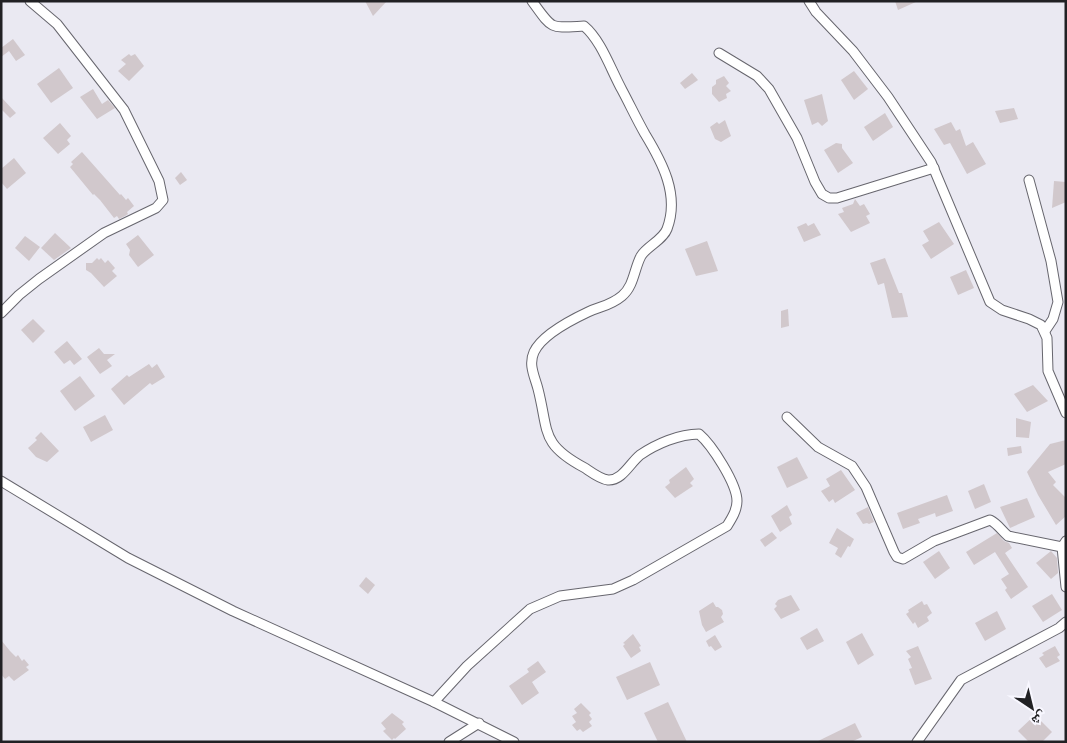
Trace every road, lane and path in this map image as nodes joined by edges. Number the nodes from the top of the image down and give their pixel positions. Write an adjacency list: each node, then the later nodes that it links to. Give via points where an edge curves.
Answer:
1 (30, 1): 7 (street, via 57,24 124,110 159,181 163,200 156,208 97,238 39,279)
2 (532, 1): 15 (street, via 553,26 584,26 597,38 614,76 656,150 672,198 667,232 641,257 624,295 609,306 559,327 534,352 531,363 546,432 554,448 606,480 620,476 648,450 682,436 700,434 735,488 738,503 727,526 633,580 613,589 560,596 530,609)
3 (809, 1): 5 (street, via 888,97)
4 (719, 53): 5 (street, via 758,76 768,89 797,138 815,182 822,194 829,198)
5 (934, 168): 8 (street, via 990,302 1041,325)
6 (1028, 180): 8 (street, via 1051,261 1058,302 1053,320)
7 (1, 313)
8 (1045, 331): 9 (street, via 1048,371)
9 (1066, 412)
10 (787, 418): 12 (street, via 818,447 852,466 866,487 897,557 903,559 934,541 990,520 1008,536)
11 (1, 481): 15 (street, via 128,558 232,611)
12 (1064, 544): 13 (street)
13 (1066, 587)
14 (1066, 622): 19 (street, via 961,680)
15 (434, 702): 16 (street)
16 (478, 723): 17 (street); 18 (street)
17 (449, 742)
18 (514, 742)
19 (917, 742)

